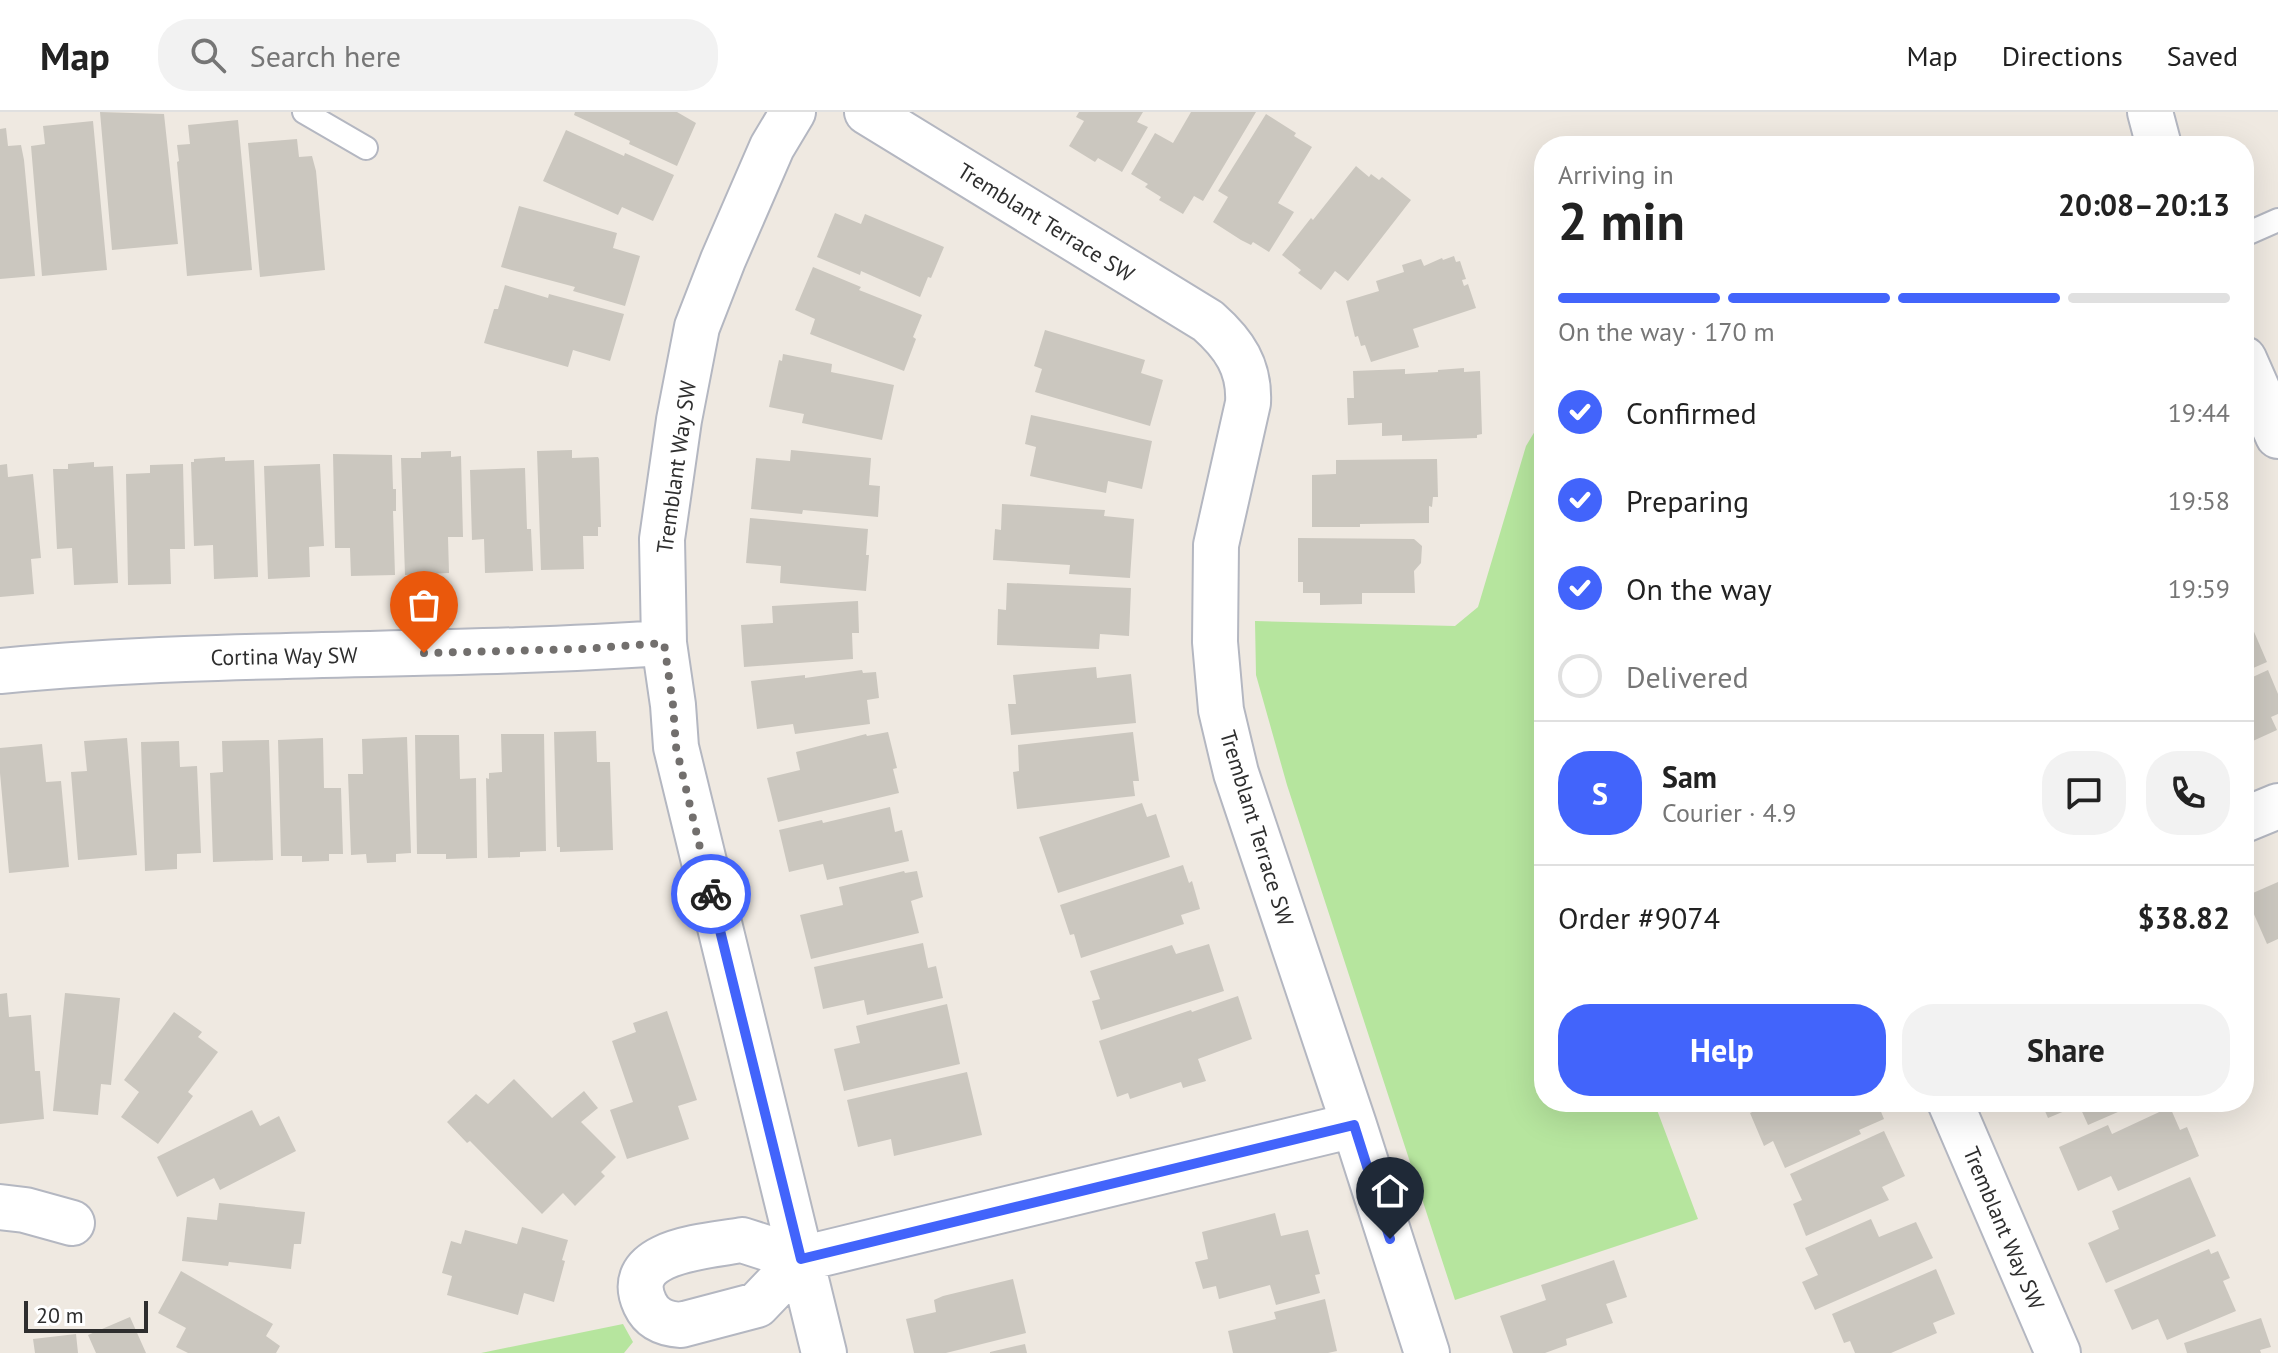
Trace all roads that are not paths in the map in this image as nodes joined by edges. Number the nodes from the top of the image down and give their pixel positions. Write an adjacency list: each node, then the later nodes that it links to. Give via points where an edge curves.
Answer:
1 (304, 112): 6 (lane)
2 (793, 112): 11 (street, Tremblant Way SW, via 772,147 697,327 662,539)
3 (867, 112): 16 (street, Tremblant Terrace SW, via 1208,321 1227,338 1243,365 1248,403 1216,545 1214,620 1221,710 1236,773)
4 (2150, 112): 5 (street)
5 (2156, 136)
6 (366, 148)
7 (2278, 220): 8 (lane)
8 (2254, 231)
9 (2254, 382): 10 (street)
10 (2278, 436)
11 (664, 643): 12 (street, Cortina Way SW, via 203,658); 19 (street, Tremblant Way SW, via 676,747)
12 (0, 671)
13 (2278, 806): 14 (street)
14 (2254, 816)
15 (1954, 1112): 22 (street, Tremblant Way SW)
16 (1354, 1125): 19 (street); 21 (street, Tremblant Terrace SW)
17 (0, 1207): 18 (street)
18 (72, 1223)
19 (801, 1259): 20 (street, Tremblant Way SW)
20 (824, 1353)
21 (1427, 1353)
22 (2058, 1353)

